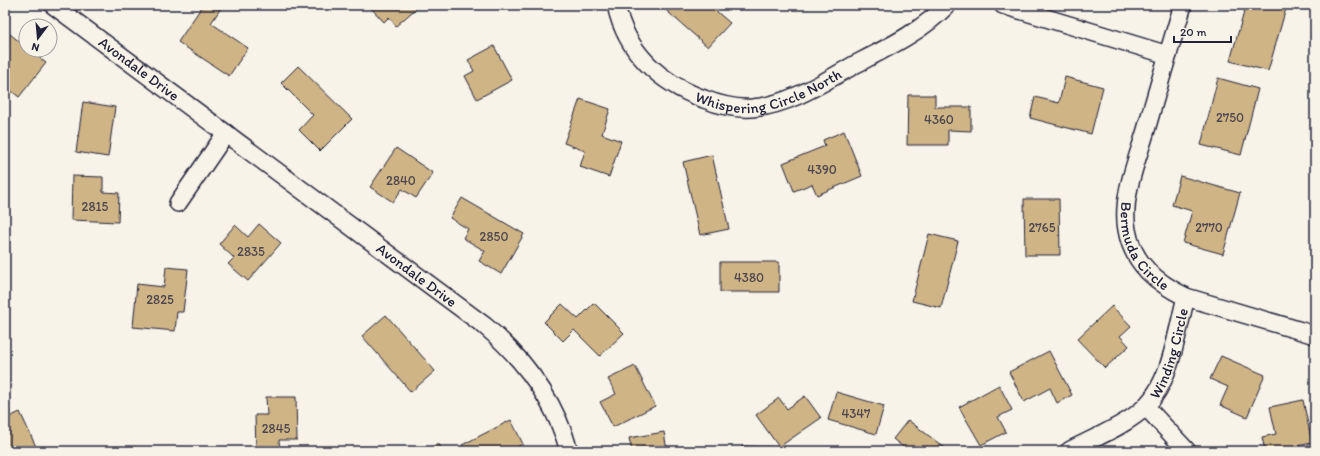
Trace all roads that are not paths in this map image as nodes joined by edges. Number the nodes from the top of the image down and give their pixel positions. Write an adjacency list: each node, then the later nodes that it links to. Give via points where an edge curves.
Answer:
1 (52, 5): 7 (street, Avondale Drive)
2 (616, 5): 3 (street, Whispering Circle North, via 627,38 654,72 691,95 731,107 750,108 768,106 808,90 907,36 932,20)
3 (947, 5)
4 (1003, 5): 6 (street)
5 (1183, 5): 6 (street, Bermuda Circle)
6 (1168, 55): 9 (street, Bermuda Circle, via 1128,193 1127,229 1131,247 1139,262 1167,288)
7 (226, 133): 8 (street); 12 (street, Avondale Drive, via 508,345 540,386 552,407)
8 (178, 203)
9 (1186, 298): 10 (street, Bermuda Circle); 11 (street, Winding Circle, via 1162,382)
10 (1315, 335)
11 (1146, 407): 13 (street, Winding Circle); 14 (street, Winding Circle)
12 (569, 451)
13 (1069, 451)
14 (1187, 451)

